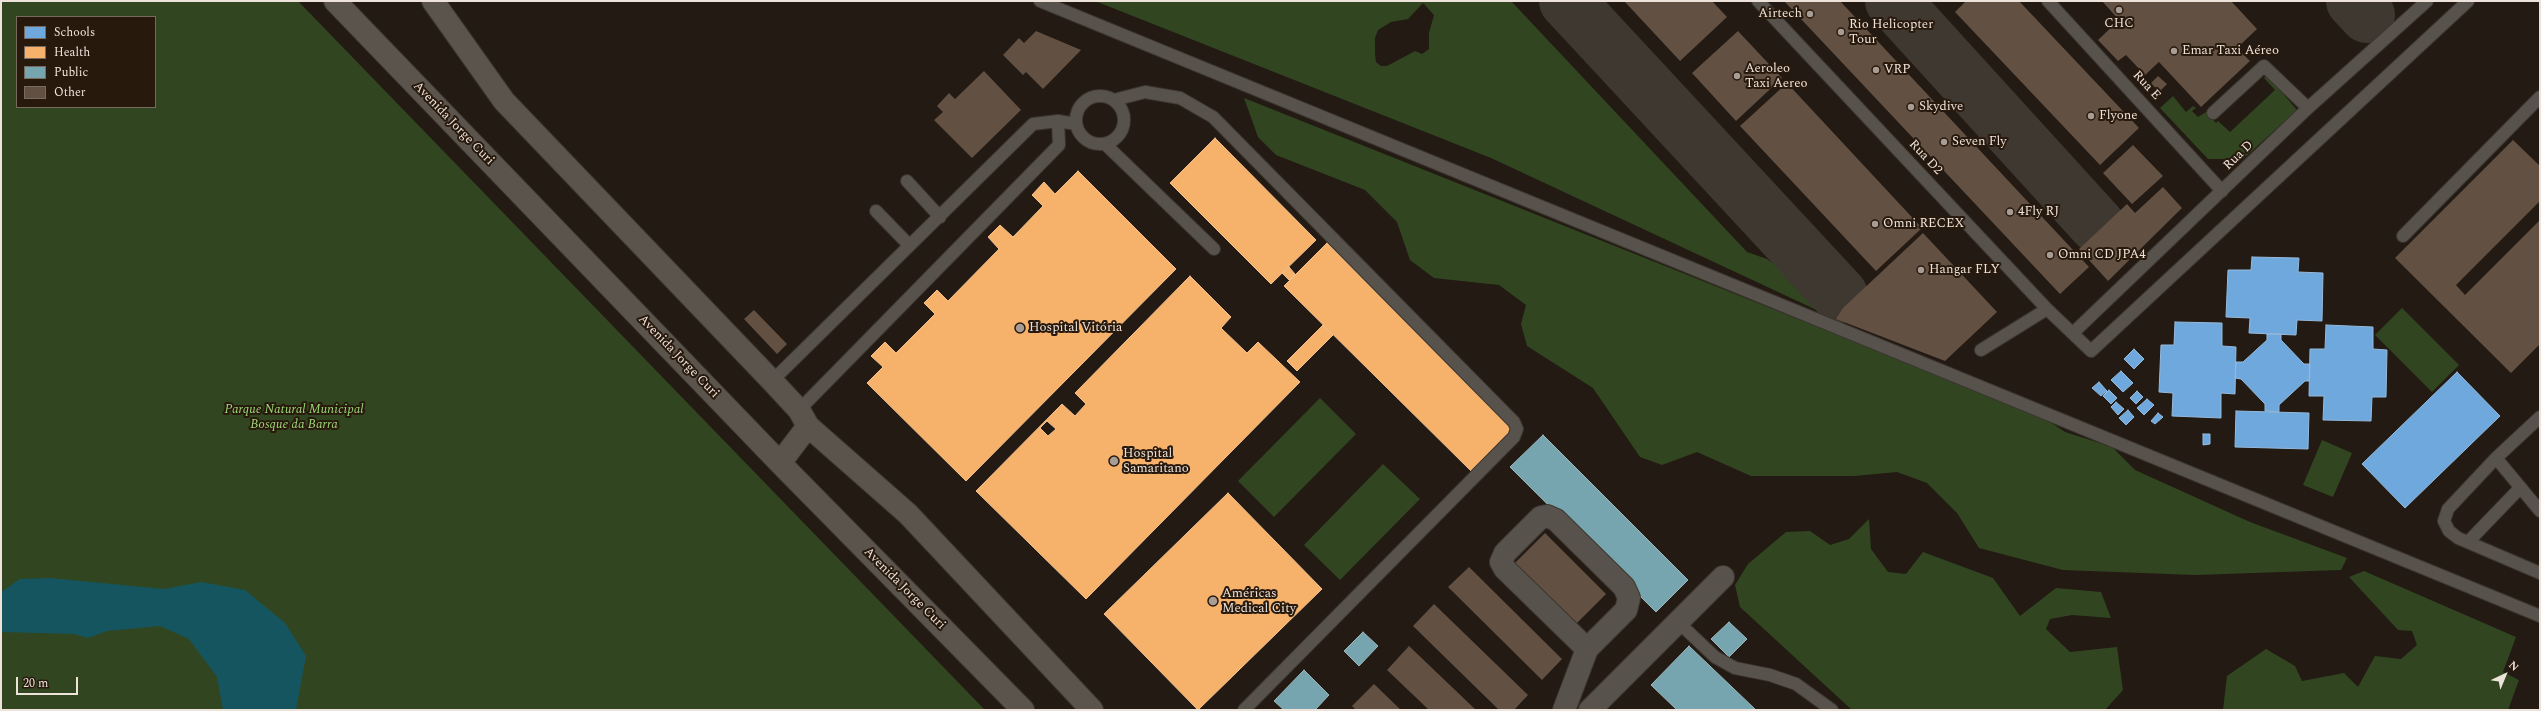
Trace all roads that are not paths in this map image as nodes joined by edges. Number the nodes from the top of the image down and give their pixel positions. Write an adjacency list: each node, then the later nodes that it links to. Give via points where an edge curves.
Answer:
1 (335, 1): 29 (street, Avenida Jorge Curi)
2 (433, 1): 25 (street, via 504,101)
3 (1040, 1): 35 (lane)
4 (1758, 1): 22 (lane, Rua D2)
5 (2048, 1): 16 (lane, Rua E)
6 (2427, 1): 10 (lane, Rua D)
7 (2468, 1): 23 (lane, Rua D2, via 2091,351)
8 (2540, 97): 19 (lane)
9 (1114, 100): 13 (lane, via 1099,96 1084,102 1076,116); 14 (lane, via 1122,110 1124,121 1119,136); 40 (lane, via 1145,92 1180,98 1213,117 1514,422 1517,429 1514,436)
10 (2308, 108): 11 (lane, via 2264,66); 16 (lane, Rua D)
11 (2213, 113)
12 (1058, 121): 13 (lane); 18 (lane, via 1033,124); 26 (lane, via 1060,145)
13 (1076, 124): 14 (lane, via 1084,138 1097,144)
14 (1105, 144): 21 (lane)
15 (907, 181): 18 (lane)
16 (2222, 191): 23 (lane, Rua D)
17 (876, 211): 20 (lane)
18 (940, 217): 20 (lane)
19 (2403, 236)
20 (910, 245): 25 (lane)
21 (1214, 249)
22 (2047, 309): 23 (lane, Rua D2); 24 (lane)
23 (2073, 333)
24 (1981, 350)
25 (772, 381): 26 (street)
26 (804, 418): 29 (street); 39 (street, via 908,514)
27 (2540, 418): 28 (lane)
28 (2496, 458): 30 (lane); 32 (lane, via 2445,515 2444,521 2449,531)
29 (780, 463): 38 (street, Avenida Jorge Curi)
30 (2520, 488): 31 (lane); 32 (lane)
31 (2540, 511)
32 (2468, 542): 33 (lane)
33 (2540, 573)
34 (1723, 577): 36 (street)
35 (2540, 616)
36 (1678, 622): 42 (street); 43 (lane, via 1715,658 1735,668 1770,675 1796,684)
37 (1587, 649): 37 (street, via 1505,569 1501,562 1505,554 1541,518 1547,516 1556,520 1624,587 1629,598 1626,610); 41 (street)
38 (1024, 710)
39 (1092, 710)
40 (1244, 710)
41 (1564, 710)
42 (1590, 710)
43 (1832, 710)

